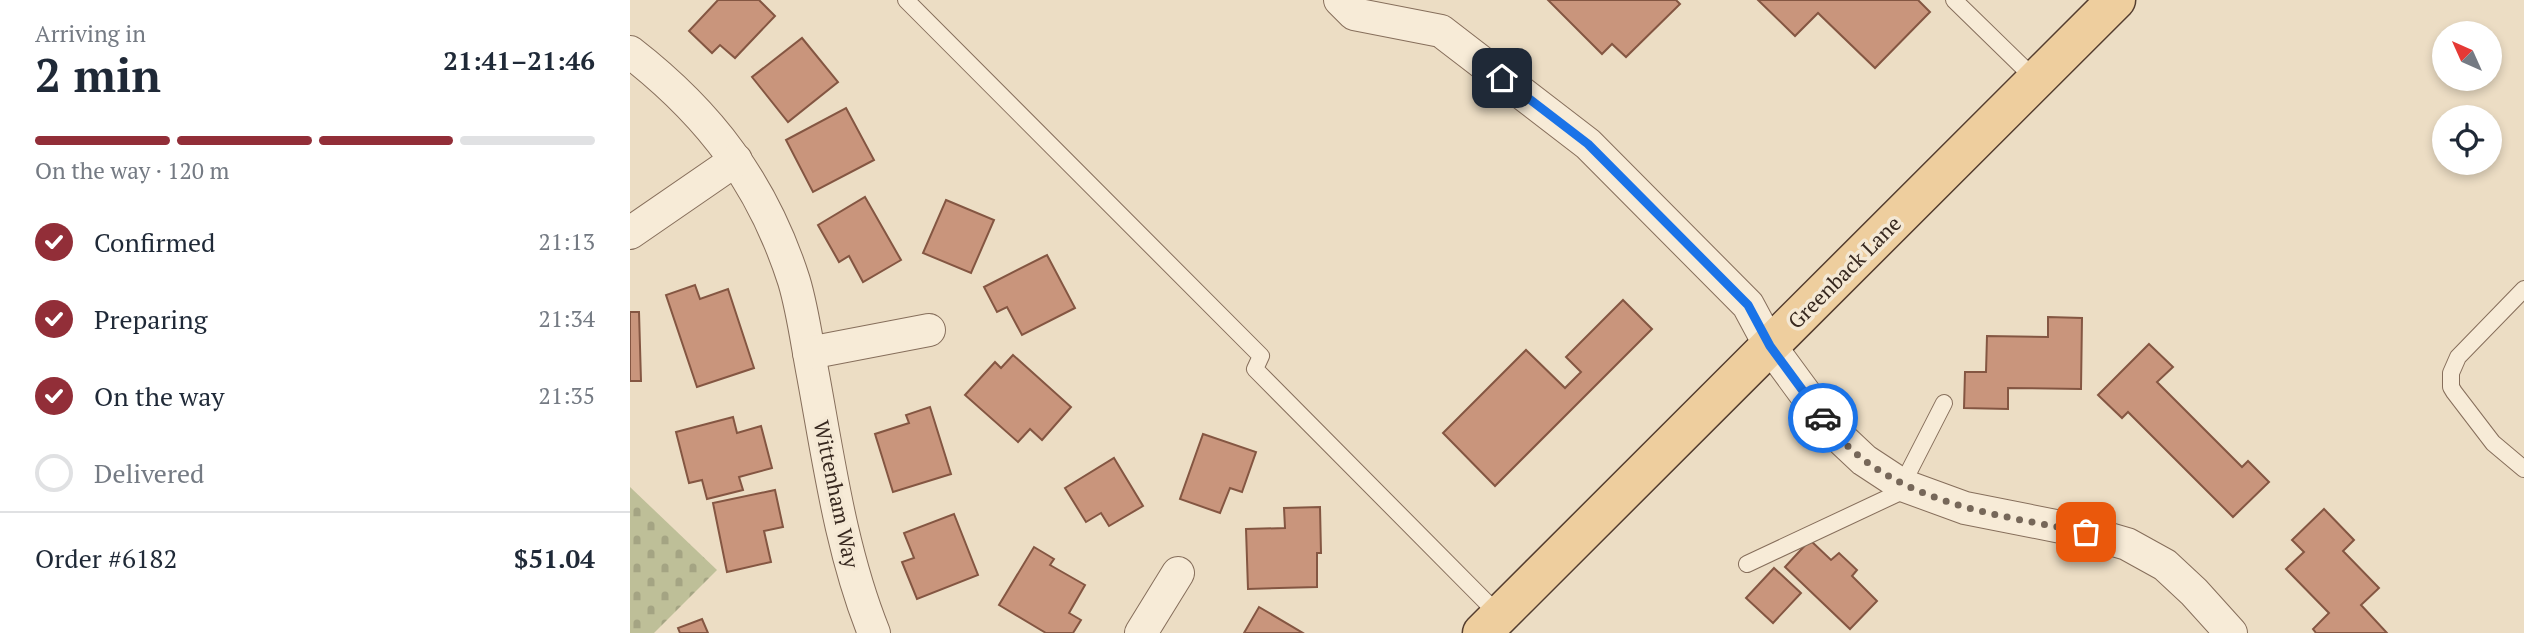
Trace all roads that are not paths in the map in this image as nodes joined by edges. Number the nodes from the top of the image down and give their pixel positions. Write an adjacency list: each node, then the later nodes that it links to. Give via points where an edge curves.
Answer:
1 (905, 0): 18 (lane, via 1261,356 1255,369)
2 (1340, 0): 11 (street, via 1354,14 1441,31 1588,144 1748,305)
3 (1954, 0): 6 (lane)
4 (2116, 0): 6 (main road, Greenback Lane)
5 (630, 52): 7 (street, Wittenham Way, via 666,80)
6 (2036, 80): 11 (main road, Greenback Lane)
7 (736, 160): 8 (street); 12 (street, Wittenham Way, via 774,228 794,284)
8 (630, 233)
9 (2524, 289): 14 (lane, via 2458,357 2450,380 2493,443)
10 (929, 331): 12 (street)
11 (1770, 346): 15 (street, via 1831,429 1864,460); 18 (main road, Greenback Lane)
12 (809, 353): 19 (street, Wittenham Way, via 842,527)
13 (1944, 403): 15 (lane)
14 (2524, 469)
15 (1905, 486): 16 (lane); 21 (street, via 1965,508 2127,544 2165,565)
16 (1748, 564)
17 (1178, 573): 20 (street)
18 (1490, 624)
19 (874, 633)
20 (1141, 633)
21 (2231, 633)

